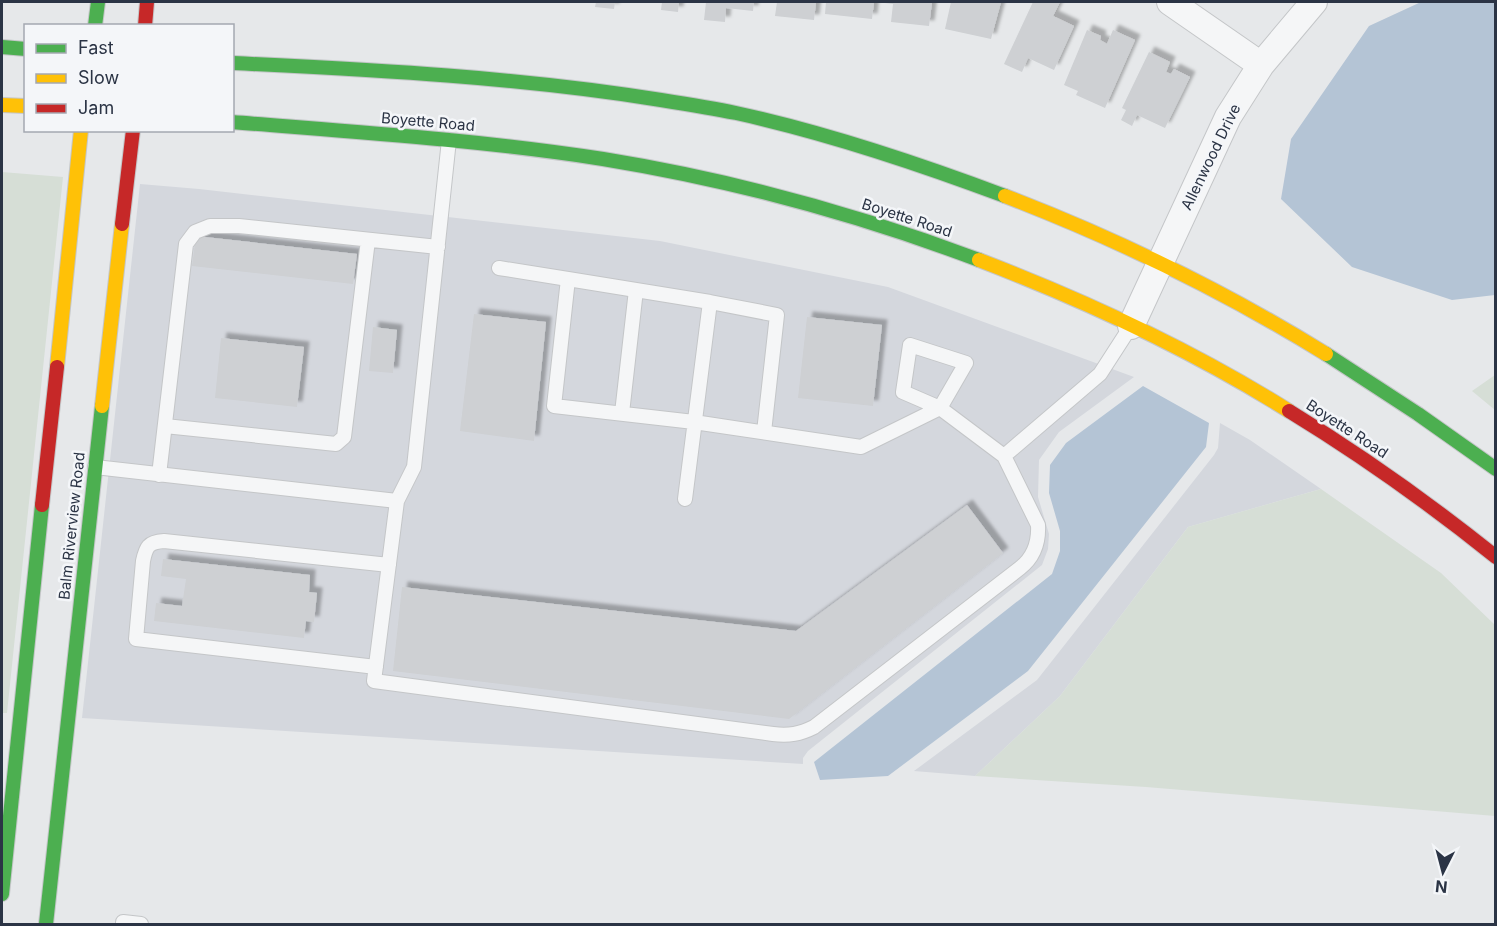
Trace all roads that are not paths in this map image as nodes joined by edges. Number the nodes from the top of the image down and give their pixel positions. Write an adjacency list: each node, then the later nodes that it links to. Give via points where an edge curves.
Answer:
1 (98, 2): 5 (main road)
2 (147, 2): 6 (main road)
3 (1170, 2): 10 (street)
4 (1314, 2): 10 (street, Allenwood Drive)
5 (95, 24)
6 (144, 24)
7 (2, 47): 8 (main road)
8 (24, 49)
9 (234, 63): 19 (main road, via 548,84 750,116 945,174)
10 (1261, 65): 19 (street, Allenwood Drive, via 1228,117)
11 (2, 105): 12 (main road)
12 (24, 106)
13 (234, 122): 16 (main road, Boyette Road)
14 (81, 132): 39 (main road)
15 (133, 132): 31 (main road, Balm Riverview Road)
16 (449, 140): 18 (lane); 24 (main road, Boyette Road, via 595,158 741,186 916,237 1066,295)
17 (368, 240): 18 (lane); 28 (lane, via 239,226 210,226 195,231 186,244); 28 (lane, via 344,437 336,444)
18 (438, 247): 35 (lane, via 414,467)
19 (1161, 263): 24 (street, Allenwood Drive); 32 (main road, via 1314,347)
20 (499, 268): 21 (lane)
21 (568, 279): 22 (lane); 26 (lane, via 554,406)
22 (636, 290): 23 (lane); 26 (lane)
23 (710, 302): 27 (lane); 29 (lane, via 777,315)
24 (1131, 326): 30 (lane, via 1100,374); 36 (main road, Boyette Road, via 1247,385 1371,462)
25 (940, 408): 25 (lane, via 966,363 910,345 903,392); 29 (lane, via 861,447); 30 (lane)
26 (622, 413): 27 (lane)
27 (694, 422): 29 (lane); 34 (lane)
28 (165, 426): 33 (lane)
29 (764, 432)
30 (1004, 456): 38 (lane, via 1038,525 1033,554 802,733 788,736 374,681)
31 (95, 467): 33 (lane); 40 (main road, Balm Riverview Road)
32 (1496, 469)
33 (159, 475): 35 (lane)
34 (684, 499)
35 (397, 501): 37 (lane)
36 (1496, 556)
37 (389, 565): 38 (lane); 38 (lane, via 164,541 149,545 143,561 136,639)
38 (376, 667)
39 (2, 894)
40 (46, 924)
41 (123, 924): 42 (lane)
42 (141, 924)

